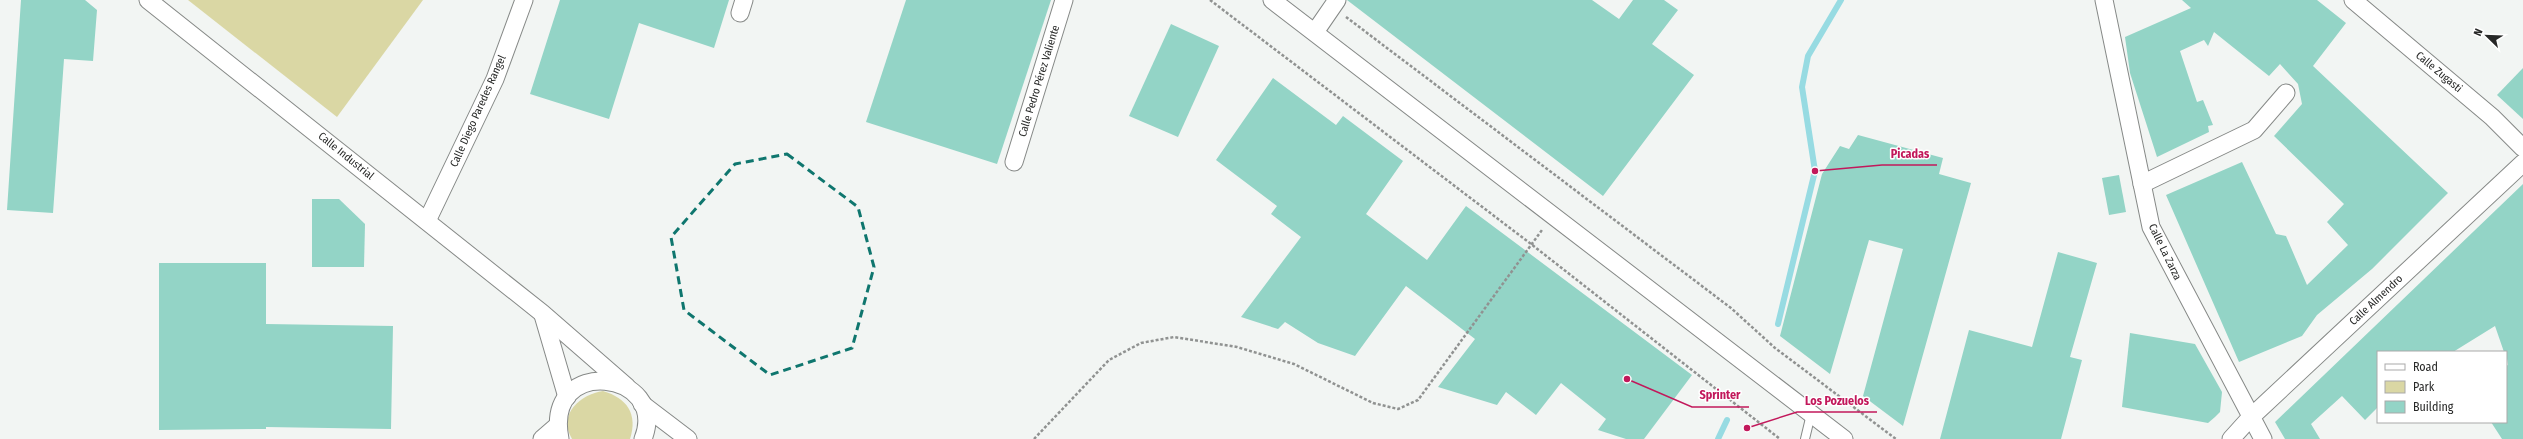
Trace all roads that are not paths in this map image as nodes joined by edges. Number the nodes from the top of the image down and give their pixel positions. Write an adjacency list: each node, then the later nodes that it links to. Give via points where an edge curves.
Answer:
1 (148, 0): 14 (street, Calle Industrial)
2 (524, 0): 14 (street, Calle Diego Paredes Rangel, via 494,80)
3 (1064, 0): 11 (street, Calle Pedro Pérez Valiente)
4 (1272, 0): 8 (street)
5 (2104, 0): 13 (street, Calle La Zarza)
6 (2353, 0): 10 (street, Calle Zugasti, via 2492,116)
7 (1335, 4): 8 (street)
8 (1315, 32): 19 (street)
9 (2286, 93): 13 (street, via 2254,130)
10 (2523, 148)
11 (1014, 162)
12 (2523, 163): 20 (street, Calle Almendro)
13 (2142, 184): 20 (street, Calle La Zarza, via 2151,227)
14 (427, 221): 15 (street, Calle Industrial)
15 (542, 313): 16 (street, Calle Industrial); 17 (street)
16 (627, 387): 17 (street, via 615,381 602,379 582,385); 18 (street, Calle Industrial)
17 (567, 397): 21 (street, via 559,411)
18 (642, 404): 23 (street, via 646,418); 24 (street)
19 (1812, 414): 25 (lane); 26 (street)
20 (2250, 418): 27 (street, Calle Almendro); 28 (street, Calle La Zarza)
21 (559, 433): 22 (street)
22 (542, 439)
23 (644, 439)
24 (688, 439)
25 (1805, 439)
26 (1844, 439)
27 (2231, 439)
28 (2263, 439)

